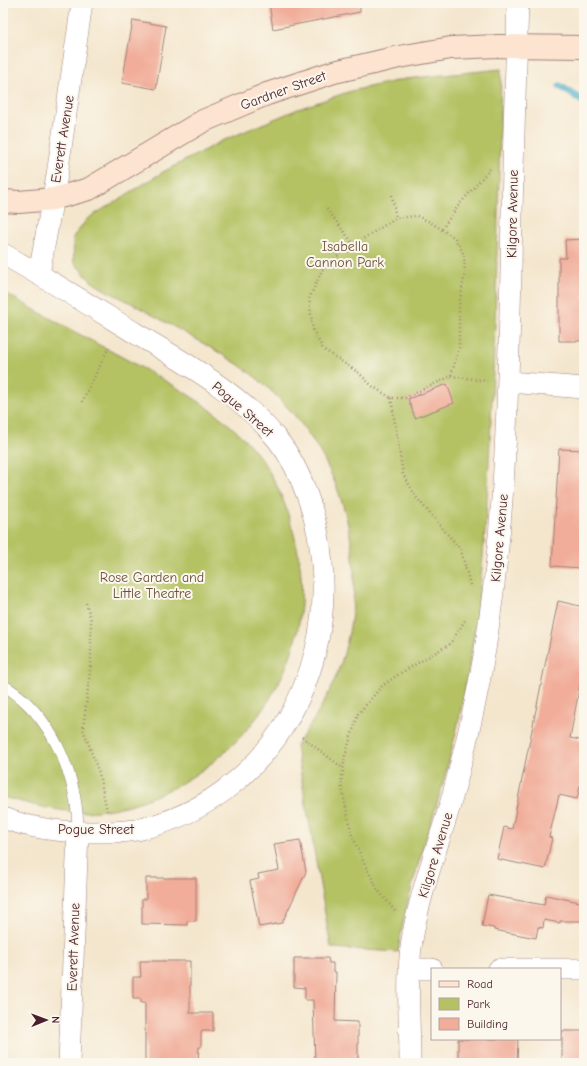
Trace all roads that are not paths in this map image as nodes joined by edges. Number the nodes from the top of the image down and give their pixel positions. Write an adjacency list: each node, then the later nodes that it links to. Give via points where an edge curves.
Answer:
1 (82, 3): 5 (street, Everett Avenue)
2 (518, 3): 3 (street, Kilgore Avenue)
3 (516, 46): 4 (street, Gardner Street); 5 (street, Gardner Street, via 450,48 399,57 319,77 267,94 203,121 89,189); 9 (street, Kilgore Avenue)
4 (584, 47)
5 (53, 199): 6 (street, Gardner Street); 8 (street, Everett Avenue)
6 (3, 201)
7 (3, 254): 8 (street, Pogue Street)
8 (39, 274): 13 (street, Pogue Street, via 222,388 278,440 295,468 310,505 320,542 324,583 322,622 304,688 287,722 266,753 246,774 219,794 163,822 122,832)
9 (509, 382): 10 (street); 17 (street, Kilgore Avenue, via 496,572 480,678 450,806 413,930)
10 (584, 388)
11 (3, 685): 13 (lane, via 34,713 56,742 64,758 75,794)
12 (3, 818): 13 (street, Pogue Street, via 18,824)
13 (78, 832): 18 (street, Everett Avenue)
14 (431, 969): 17 (street)
15 (561, 969): 16 (street)
16 (584, 969)
17 (410, 970): 19 (street, Kilgore Avenue)
18 (69, 1063)
19 (410, 1063)

